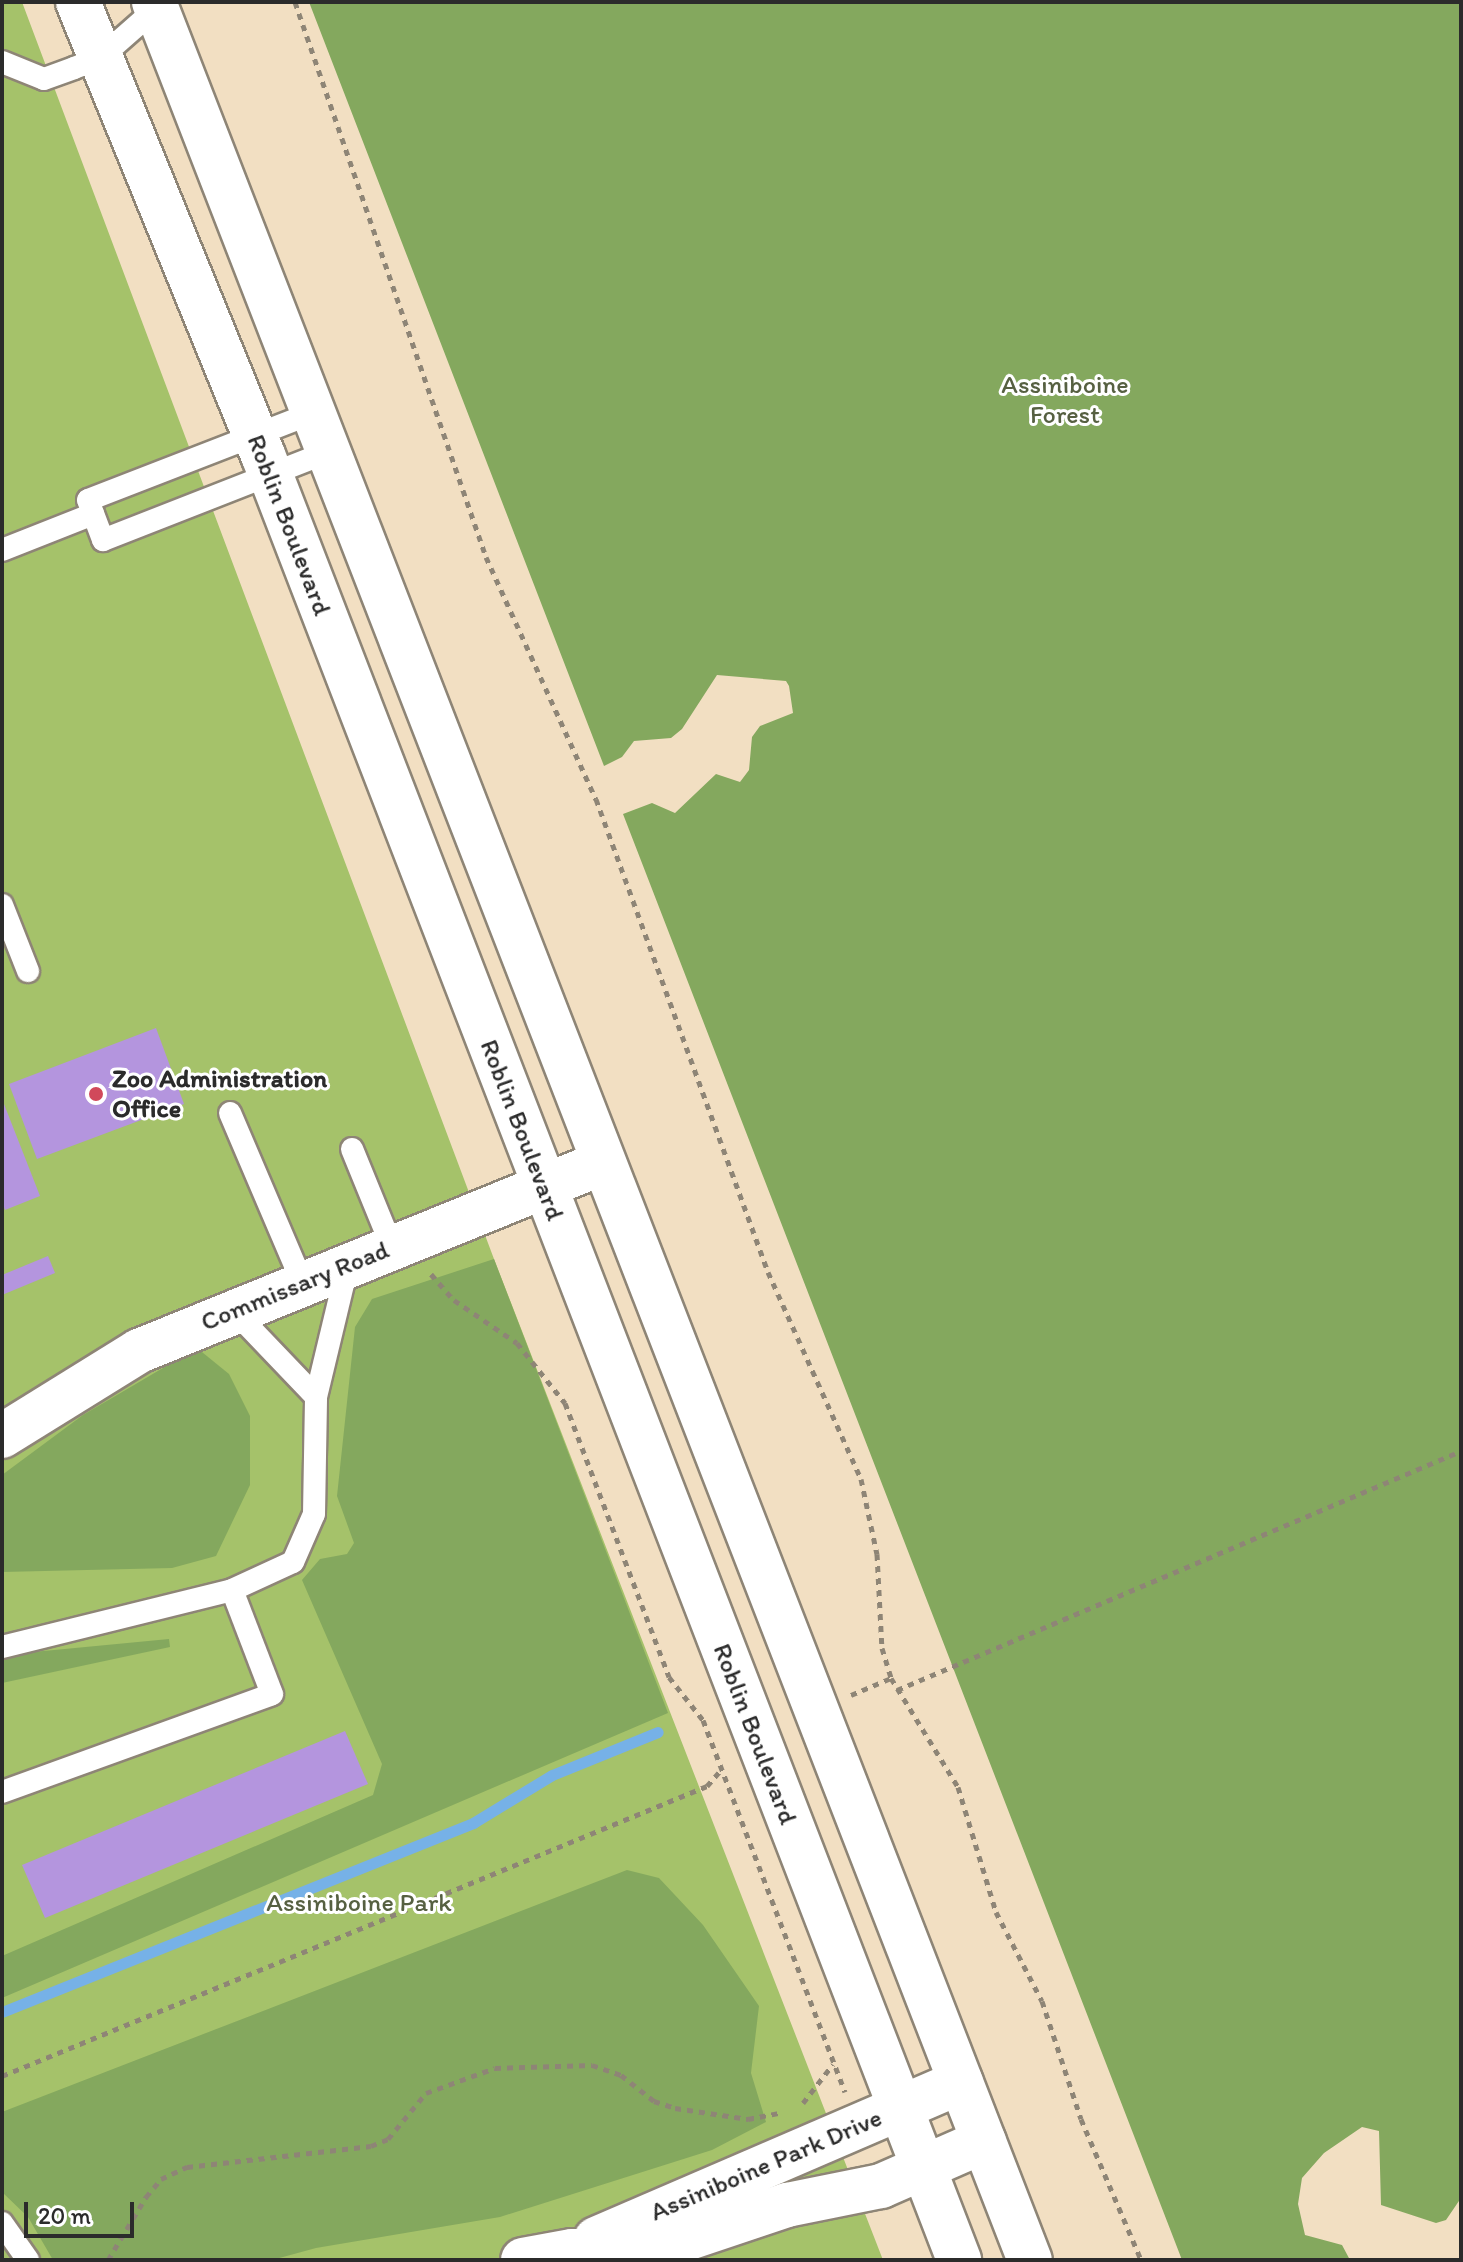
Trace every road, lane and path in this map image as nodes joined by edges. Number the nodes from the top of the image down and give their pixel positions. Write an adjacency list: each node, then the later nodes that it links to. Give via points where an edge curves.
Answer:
1 (78, 2): 4 (main road, Roblin Boulevard)
2 (295, 2): 25 (path, via 486,557 596,799 768,1272 861,1479 877,1554 882,1648)
3 (156, 5): 4 (lane); 6 (main road)
4 (100, 58): 5 (lane, via 44,79); 7 (main road, Roblin Boulevard)
5 (2, 62)
6 (318, 434): 7 (lane); 7 (lane); 14 (main road)
7 (262, 456): 8 (lane); 8 (lane, via 103,540); 15 (main road, Roblin Boulevard)
8 (90, 507): 9 (lane)
9 (2, 550)
10 (2, 905): 11 (lane)
11 (28, 971)
12 (230, 1113): 18 (lane)
13 (352, 1149): 16 (lane)
14 (602, 1163): 15 (main road, Commissary Road); 27 (main road)
15 (544, 1187): 16 (main road, Commissary Road); 28 (main road, Roblin Boulevard)
16 (401, 1243): 17 (main road, Commissary Road); 29 (path, via 436,1282 517,1343 565,1403 669,1677 703,1720)
17 (348, 1264): 18 (main road, Commissary Road); 20 (lane)
18 (302, 1282): 19 (main road, Commissary Road)
19 (233, 1310): 20 (lane); 21 (main road, Commissary Road, via 139,1351)
20 (316, 1397): 23 (lane, via 318,1465 308,1537 293,1562)
21 (2, 1436)
22 (1461, 1451): 26 (path)
23 (232, 1590): 24 (lane); 30 (lane, via 272,1694)
24 (2, 1647)
25 (891, 1678): 26 (path); 27 (path, via 837,1702)
26 (897, 1690): 47 (path, via 958,1787 996,1912 1042,2001 1086,2132)
27 (817, 1718): 33 (main road)
28 (758, 1743): 29 (path); 35 (main road, Roblin Boulevard)
29 (722, 1769): 31 (path); 32 (path, via 707,1786)
30 (2, 1792)
31 (834, 2063): 34 (path, via 806,2102); 37 (path)
32 (2, 2076)
33 (961, 2082): 35 (main road, Assiniboine Park Drive); 38 (main road)
34 (796, 2106)
35 (900, 2107): 37 (main road, Assiniboine Park Drive); 39 (main road, Roblin Boulevard)
36 (785, 2110): 43 (path, via 748,2119 675,2108 654,2101 621,2075 592,2065 495,2068 426,2093 388,2139 371,2146 187,2167 161,2179)
37 (858, 2124): 41 (main road, Assiniboine Park Drive, via 772,2168 619,2227)
38 (984, 2141): 39 (main road, Assiniboine Park Drive); 46 (main road)
39 (924, 2168): 41 (main road, Assiniboine Park Drive, via 881,2186 787,2205 686,2239 630,2251); 45 (main road, Roblin Boulevard)
40 (2, 2223): 42 (lane)
41 (572, 2251): 44 (main road, Assiniboine Park Drive)
42 (28, 2260)
43 (108, 2260)
44 (523, 2260)
45 (959, 2260)
46 (1030, 2260)
47 (1141, 2260)

